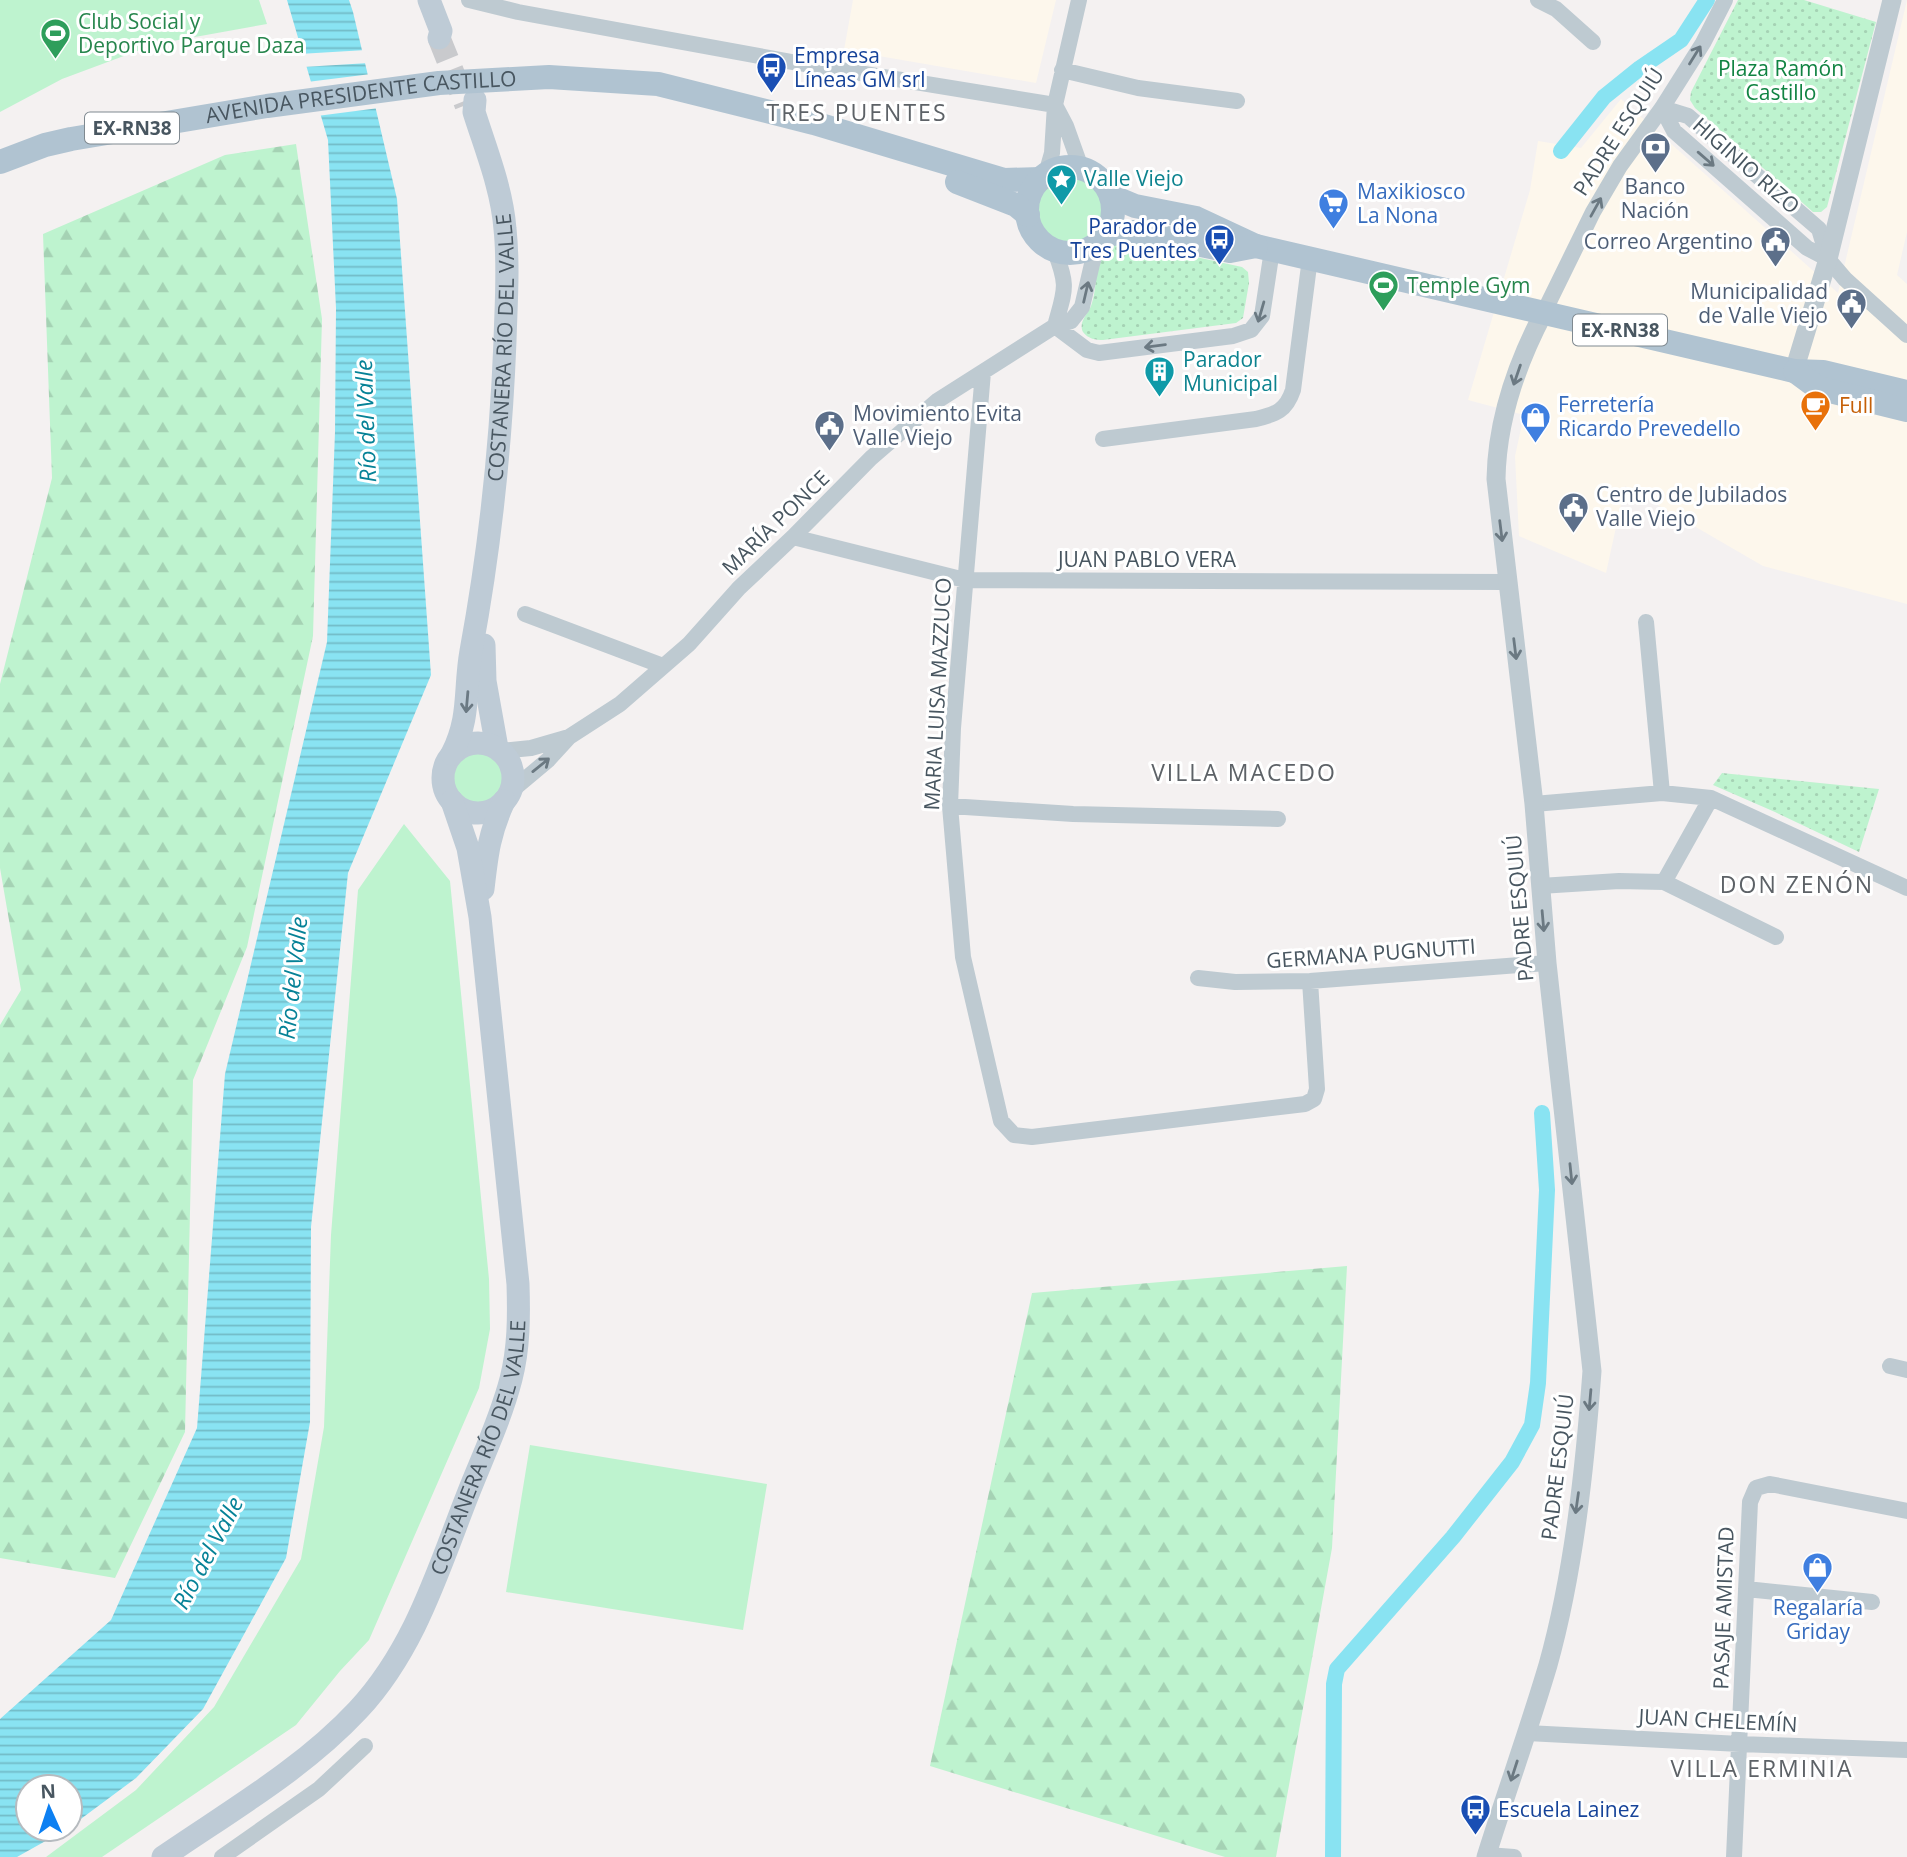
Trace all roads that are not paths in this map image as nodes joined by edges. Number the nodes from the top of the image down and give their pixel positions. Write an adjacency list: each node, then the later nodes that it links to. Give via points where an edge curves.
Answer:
1 (429, 0): 7 (main road)
2 (469, 0): 12 (street, via 792,62)
3 (1079, 0): 9 (street)
4 (1538, 0): 8 (street, via 1556,9)
5 (1725, 0): 14 (street, PADRE ESQUIÚ, one-way to 5)
6 (1892, 0): 24 (street)
7 (443, 34)
8 (1593, 42)
9 (1062, 70): 11 (street, via 1138,88); 12 (street)
10 (599, 82): 15 (main road, AVENIDA PRESIDENTE CASTILLO / EX-RN38, via 530,78 439,83 82,136); 17 (main road, AVENIDA PRESIDENTE CASTILLO / EX-RN38, via 658,84 814,123 1004,180); 19 (main road, AVENIDA PRESIDENTE CASTILLO / EX-RN38, via 933,173 1008,201)
11 (1237, 101)
12 (1055, 105): 16 (street); 17 (street, via 1052,153)
13 (471, 106): 36 (main road, COSTANERA RÍO DEL VALLE, via 501,202 507,267 501,435)
14 (1662, 108): 24 (street, HIGINIO RIZO, via 1688,116 1819,229); 25 (street, PADRE ESQUIÚ, one-way to 14, via 1593,212)
15 (0, 162)
16 (1081, 169): 17 (main road, EX-RN38, via 1066,167); 18 (main road, EX-RN38, via 1096,175)
17 (1044, 176): 19 (main road, via 1032,190)
18 (1111, 196): 20 (main road, via 1112,221); 21 (main road, EX-RN38, via 1135,206 1196,218)
19 (1028, 215): 22 (main road, EX-RN38, via 1032,231)
20 (1102, 239): 21 (main road, EX-RN38, via 1138,232 1230,251); 22 (main road, EX-RN38, via 1076,253); 26 (street, MARÍA PONCE, one-way to 20, via 1071,321 1082,307)
21 (1264, 248): 23 (main road, EX-RN38); 26 (street, one-way to 26, via 1262,316 1251,330 1233,337 1099,353 1087,350)
22 (1054, 249): 26 (street, via 1064,274 1065,293)
23 (1310, 258): 25 (main road, EX-RN38); 32 (street, via 1289,403 1275,414 1256,419)
24 (1828, 259): 27 (street, HIGINIO RIZO); 28 (street)
25 (1544, 313): 28 (main road, EX-RN38); 35 (street, PADRE ESQUIÚ, one-way to 35, via 1530,339 1499,434 1496,479)
26 (1055, 326): 29 (street, MARÍA PONCE)
27 (1907, 335)
28 (1794, 371): 30 (main road, EX-RN38, via 1823,372); 31 (main road, EX-RN38, via 1818,388)
29 (983, 372): 33 (street, MARÍA PONCE, via 937,401 880,450); 34 (street, MARIA LUISA MAZZUCO)
30 (1907, 392)
31 (1907, 410)
32 (1104, 439)
33 (793, 537): 34 (street, JUAN PABLO VERA); 39 (street, MARÍA PONCE)
34 (965, 580): 35 (street, JUAN PABLO VERA); 48 (street, MARIA LUISA MAZZUCO)
35 (1507, 582): 47 (street, PADRE ESQUIÚ, one-way to 47)
36 (483, 586): 41 (main road, COSTANERA RÍO DEL VALLE, via 485,681); 42 (main road, COSTANERA RÍO DEL VALLE, one-way to 42, via 466,714)
37 (525, 614): 39 (street)
38 (1646, 622): 43 (street)
39 (663, 666): 40 (street, MARÍA PONCE, via 620,704)
40 (569, 737): 41 (street, MARÍA PONCE, via 531,748); 44 (street, MARÍA PONCE, one-way to 40)
41 (499, 750): 42 (main road, via 473,743); 44 (main road, via 512,766)
42 (452, 754): 46 (main road, via 443,776)
43 (1662, 793): 45 (street); 47 (street)
44 (508, 796): 46 (main road, via 486,812 475,813); 53 (main road, COSTANERA RÍO DEL VALLE, via 488,844)
45 (1711, 798): 50 (street); 52 (street)
46 (452, 801): 53 (main road, COSTANERA RÍO DEL VALLE, via 466,841)
47 (1534, 804): 51 (street, PADRE ESQUIÚ)
48 (950, 806): 49 (street); 57 (street, MARIA LUISA MAZZUCO, via 963,957 1000,1121 1014,1135 1046,1136 1305,1104 1314,1099 1317,1089)
49 (1278, 819)
50 (1664, 882): 51 (street); 54 (street)
51 (1540, 886): 55 (street, PADRE ESQUIÚ, one-way to 55)
52 (1907, 888)
53 (480, 917): 68 (main road, COSTANERA RÍO DEL VALLE, via 518,1284 516,1353 503,1404 411,1637 377,1687 312,1753)
54 (1776, 937)
55 (1547, 963): 57 (street, GERMANA PUGNUTTI); 63 (street, PADRE ESQUIÚ, one-way to 63, via 1592,1371 1559,1618)
56 (1198, 978): 57 (street, GERMANA PUGNUTTI)
57 (1310, 981)
58 (1889, 1366): 59 (street)
59 (1907, 1370)
60 (1907, 1511): 61 (street, PASAJE AMISTAD, via 1770,1484 1756,1488 1750,1502)
61 (1746, 1589): 62 (street); 64 (street, PASAJE AMISTAD)
62 (1871, 1602)
63 (1527, 1733): 64 (street, JUAN CHELEMÍN); 67 (street, PADRE ESQUIÚ, one-way to 67)
64 (1740, 1744): 66 (street, JUAN CHELEMÍN); 71 (street, PASAJE AMISTAD)
65 (365, 1746): 69 (street, via 319,1789)
66 (1907, 1750)
67 (1486, 1856): 70 (street)
68 (163, 1857)
69 (222, 1857)
70 (1514, 1857)
71 (1734, 1857)

